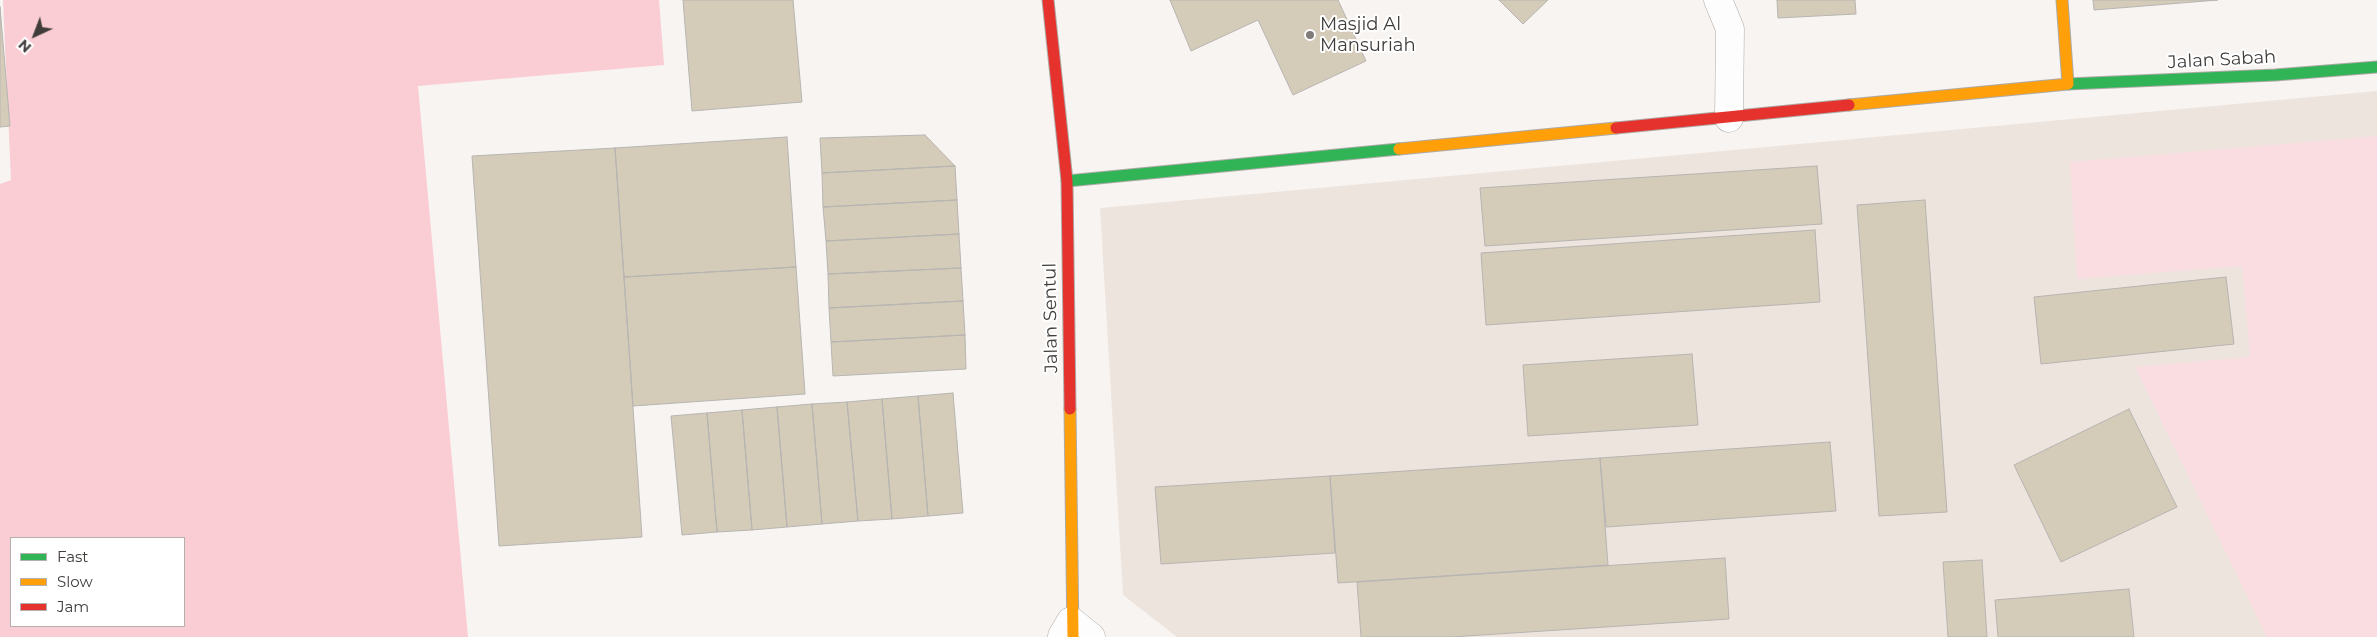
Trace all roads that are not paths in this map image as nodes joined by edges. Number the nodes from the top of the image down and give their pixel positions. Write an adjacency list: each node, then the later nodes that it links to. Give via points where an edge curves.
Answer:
1 (1048, 0): 7 (street, Jalan Sentul)
2 (1718, 0): 6 (street, via 1730,29)
3 (2062, 0): 5 (street)
4 (2377, 67): 5 (street, Jalan Sabah)
5 (2068, 84): 6 (street, Jalan Sabah)
6 (1730, 118): 7 (street, Jalan Sabah)
7 (1067, 180): 8 (street, Jalan Sentul)
8 (1074, 633)

